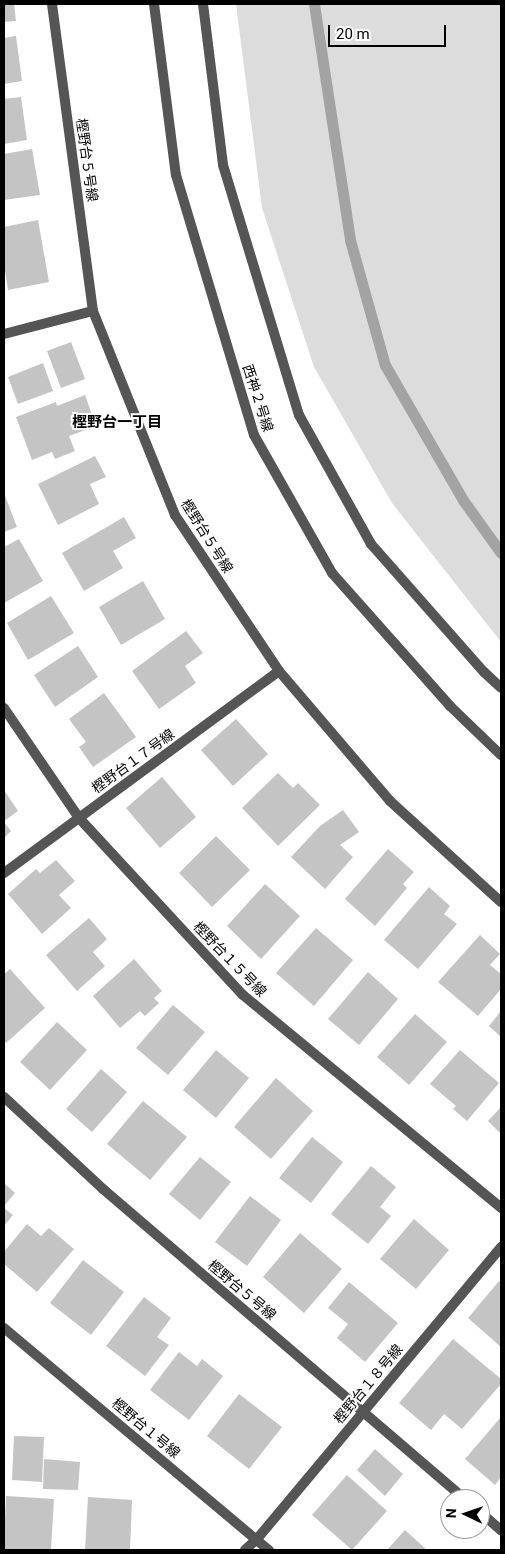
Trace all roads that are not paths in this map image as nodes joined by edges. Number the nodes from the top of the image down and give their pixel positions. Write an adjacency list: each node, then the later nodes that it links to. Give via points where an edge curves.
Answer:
1 (52, 4): 4 (street, 樫野台５号線)
2 (154, 4): 9 (street, 西神２号線, via 176,175 254,435 332,573 450,706)
3 (203, 4): 7 (street, via 223,165 298,415 371,544)
4 (93, 311): 5 (street); 6 (street, 樫野台５号線, via 175,515)
5 (4, 334)
6 (279, 671): 10 (street, 樫野台１７号線); 12 (street, 樫野台５号線, via 390,801)
7 (501, 688)
8 (4, 708): 10 (street, 樫野台１５号線)
9 (501, 755)
10 (79, 818): 11 (street, 樫野台１７号線); 14 (street, 樫野台１５号線, via 243,995)
11 (4, 874)
12 (501, 902)
13 (4, 1097): 17 (street, 樫野台５号線, via 103,1189)
14 (501, 1208)
15 (501, 1247): 17 (street, 樫野台１８号線)
16 (4, 1328): 21 (street, 樫野台１号線)
17 (364, 1412): 18 (street, 樫野台５号線); 21 (street, 樫野台１８号線)
18 (453, 1489)
19 (490, 1521): 20 (street)
20 (501, 1530)
21 (257, 1539): 22 (street, 樫野台１８号線); 23 (street, 樫野台１号線)
22 (245, 1550)
23 (270, 1550)

